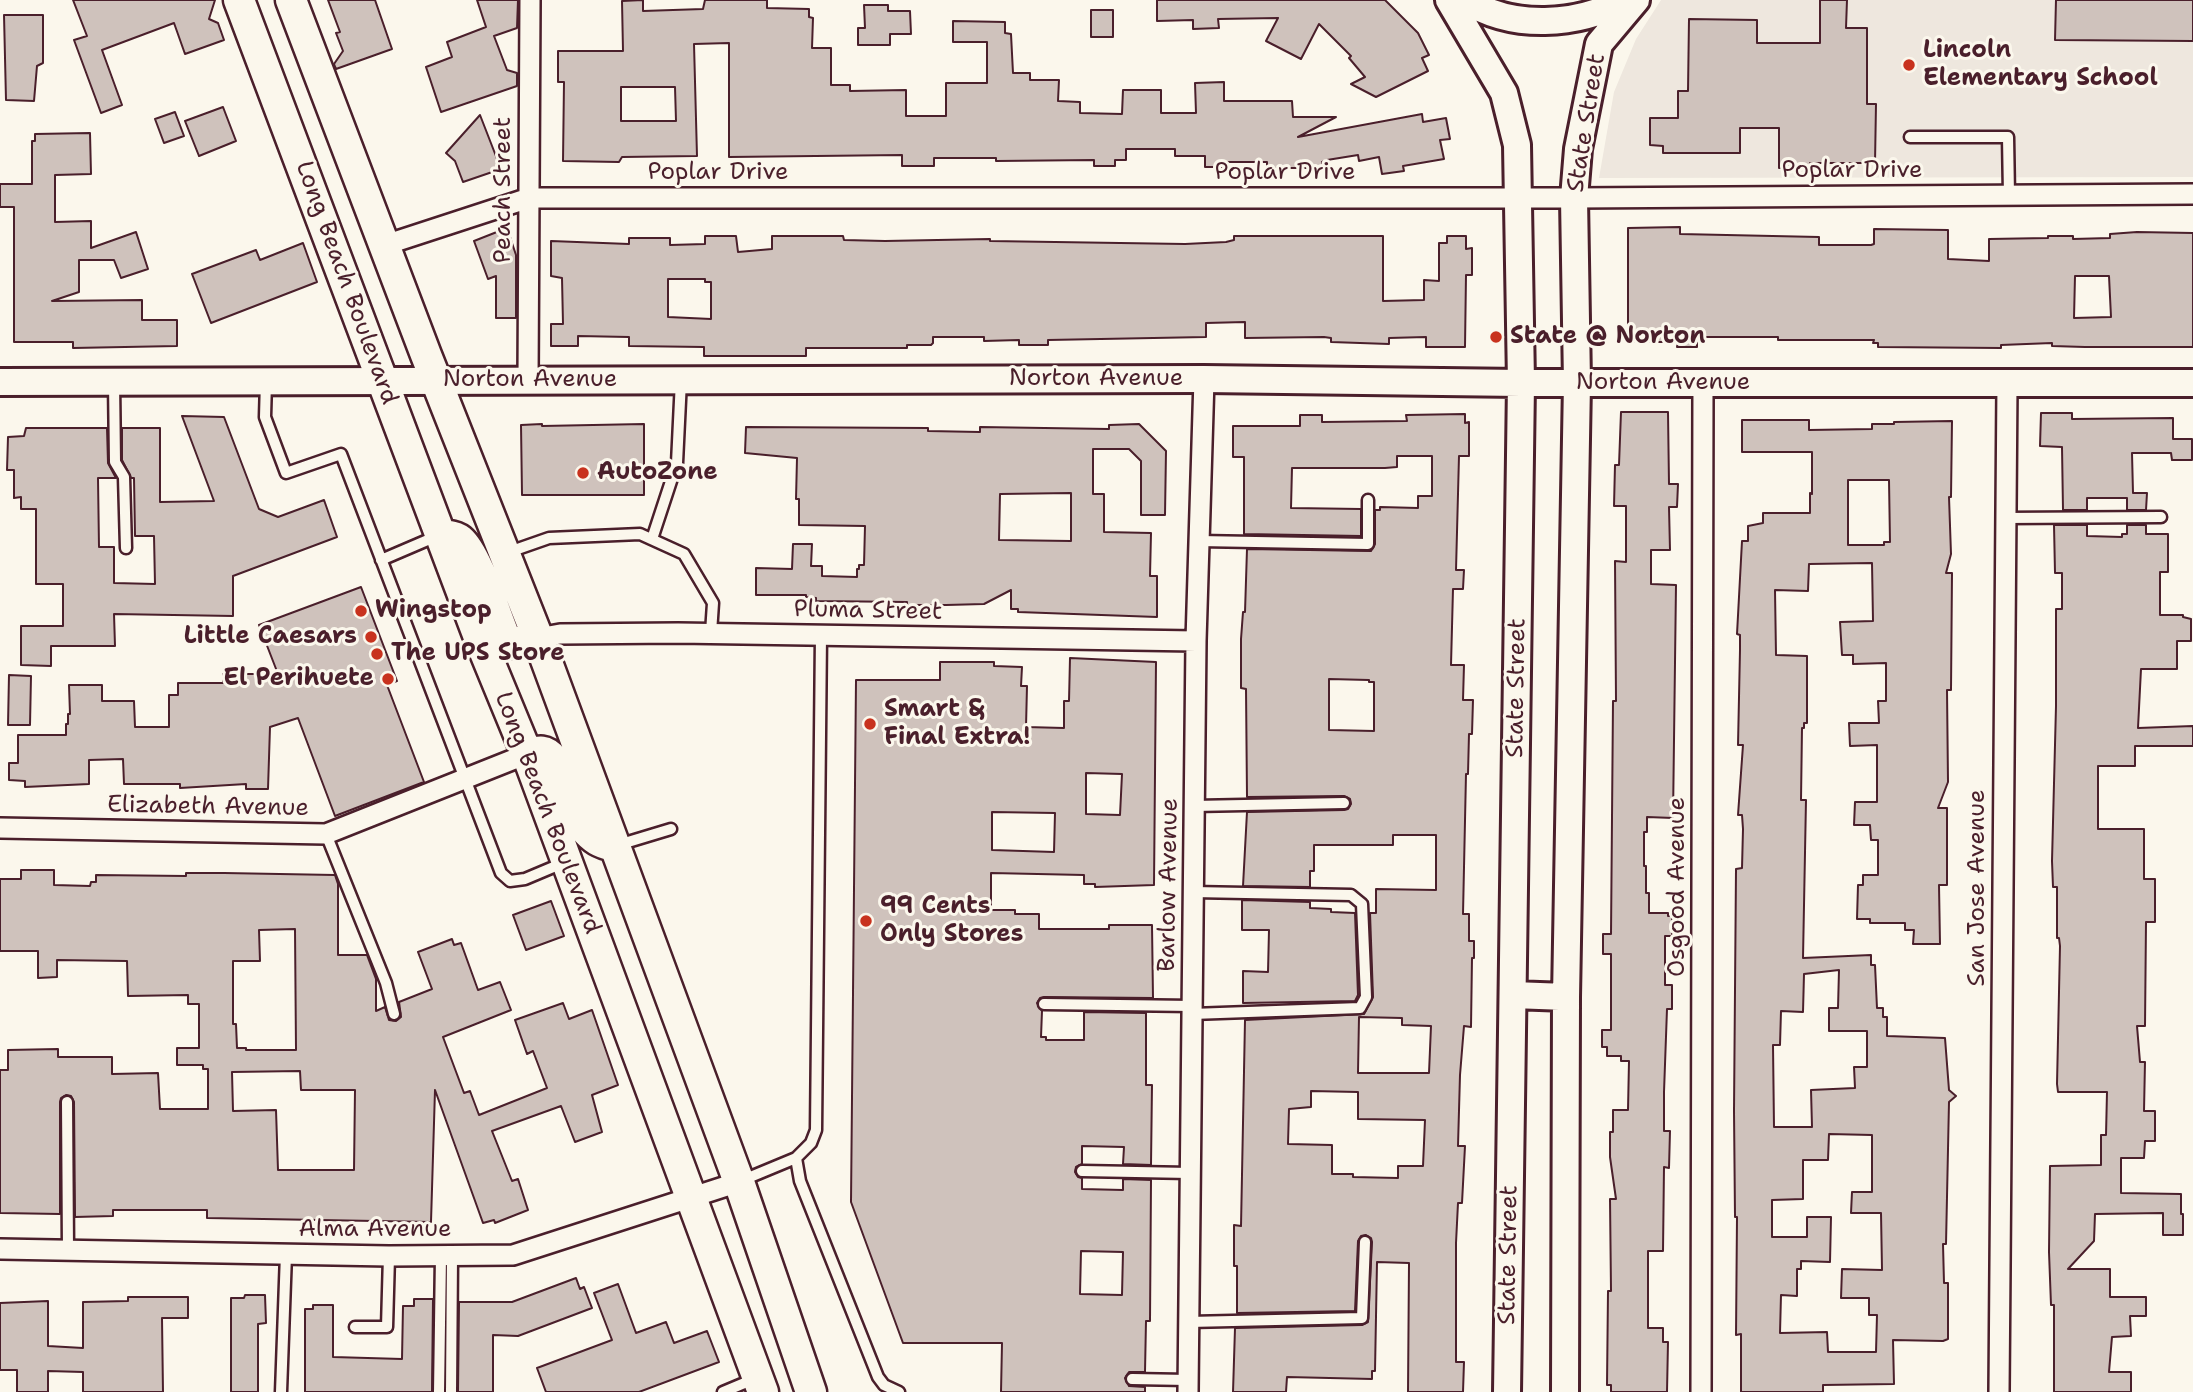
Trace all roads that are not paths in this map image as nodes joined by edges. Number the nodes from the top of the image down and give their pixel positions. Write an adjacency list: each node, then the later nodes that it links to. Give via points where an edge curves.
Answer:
1 (239, 0): 16 (main road, Long Beach Boulevard)
2 (291, 0): 14 (main road, Long Beach Boulevard)
3 (530, 0): 12 (street, Peach Street)
4 (1449, 0): 11 (main road, State Street, via 1504,93 1517,145)
5 (1466, 0): 6 (main road, via 1519,20 1564,21 1608,10)
6 (1625, 0)
7 (1636, 0): 13 (main road, State Street, via 1599,44 1578,149)
8 (1910, 137): 10 (lane, via 2008,137)
9 (2193, 194): 10 (street, Poplar Drive)
10 (2009, 195): 13 (street, Poplar Drive)
11 (1517, 197): 12 (street, Poplar Drive); 13 (street, Poplar Drive); 24 (main road, State Street)
12 (529, 198): 14 (street, Poplar Drive); 18 (street, Peach Street)
13 (1574, 198): 25 (main road, State Street)
14 (385, 244): 17 (main road, Long Beach Boulevard)
15 (1204, 379): 19 (main road, Norton Avenue); 24 (main road, Norton Avenue); 33 (street, Barlow Avenue)
16 (382, 380): 17 (main road, Norton Avenue); 20 (main road, Norton Avenue); 31 (main road, Long Beach Boulevard)
17 (436, 380): 18 (main road, Norton Avenue); 35 (main road, Long Beach Boulevard)
18 (528, 380): 19 (main road, Norton Avenue)
19 (681, 380): 32 (lane, via 677,463)
20 (266, 381): 22 (main road, Norton Avenue); 36 (lane, via 265,417 286,473 341,454)
21 (0, 382): 22 (main road, Norton Avenue)
22 (114, 382): 34 (lane, via 115,462 124,477)
23 (1703, 382): 25 (main road, Norton Avenue); 27 (main road, Norton Avenue); 81 (street, Osgood Avenue)
24 (1521, 383): 25 (main road, Norton Avenue); 51 (main road, State Street)
25 (1577, 383): 52 (main road, State Street)
26 (2193, 383): 27 (main road, Norton Avenue)
27 (2007, 384): 30 (street, San Jose Avenue)
28 (1368, 500): 33 (lane, via 1368,544)
29 (2161, 517): 30 (lane)
30 (2005, 518): 82 (street, San Jose Avenue)
31 (440, 535): 36 (lane); 39 (main road, via 455,537 465,547 506,640); 41 (main road, Long Beach Boulevard)
32 (652, 540): 35 (lane, via 640,534 549,538); 37 (lane, via 684,554 712,603)
33 (1199, 541): 40 (street, Barlow Avenue)
34 (126, 548)
35 (505, 554): 39 (main road, Long Beach Boulevard)
36 (382, 560): 42 (lane)
37 (711, 633): 38 (street, Pluma Street); 39 (street, Pluma Street)
38 (821, 635): 40 (street, Pluma Street); 57 (lane, via 816,1130)
39 (538, 638): 48 (main road, Long Beach Boulevard)
40 (1196, 641): 44 (street, Barlow Avenue)
41 (527, 754): 42 (street, Elizabeth Avenue); 48 (main road, via 542,750 553,758 584,828 602,844); 49 (main road, Long Beach Boulevard)
42 (463, 779): 47 (street, Elizabeth Avenue); 49 (lane, via 501,873 510,881)
43 (1344, 803): 44 (lane)
44 (1195, 806): 50 (street, Barlow Avenue)
45 (0, 828): 47 (street, Elizabeth Avenue)
46 (671, 829): 48 (lane)
47 (326, 834): 55 (lane, via 382,972)
48 (614, 846): 60 (main road, Long Beach Boulevard)
49 (567, 862): 61 (main road, Long Beach Boulevard)
50 (1193, 892): 54 (street, Barlow Avenue); 54 (lane, via 1351,895 1362,904 1366,997 1360,1008)
51 (1513, 995): 52 (main road); 79 (main road, State Street)
52 (1566, 997): 80 (main road, State Street)
53 (1044, 1004): 54 (lane)
54 (1192, 1010): 59 (street, Barlow Avenue)
55 (394, 1014)
56 (67, 1101): 64 (lane)
57 (796, 1158): 60 (lane); 78 (lane, via 800,1181 878,1377)
58 (1082, 1171): 59 (lane)
59 (1190, 1173): 68 (street, Barlow Avenue)
60 (739, 1182): 61 (street, Alma Avenue); 77 (main road, Long Beach Boulevard)
61 (692, 1198): 67 (street, Alma Avenue, via 513,1255); 71 (main road, Long Beach Boulevard)
62 (1365, 1242): 68 (lane, via 1362,1318)
63 (0, 1249): 64 (street, Alma Avenue)
64 (68, 1250): 65 (street, Alma Avenue)
65 (286, 1254): 66 (street, Alma Avenue); 73 (lane)
66 (389, 1256): 67 (street, Alma Avenue); 69 (lane, via 387,1327)
67 (447, 1256): 74 (lane); 75 (lane)
68 (1189, 1322): 72 (street, Barlow Avenue)
69 (355, 1327)
70 (1132, 1380): 72 (lane)
71 (760, 1385): 76 (lane)
72 (1188, 1386)
73 (281, 1392)
74 (439, 1392)
75 (452, 1392)
76 (723, 1392)
77 (811, 1392)
78 (899, 1392)
79 (1507, 1392)
80 (1564, 1392)
81 (1701, 1392)
82 (1999, 1392)

